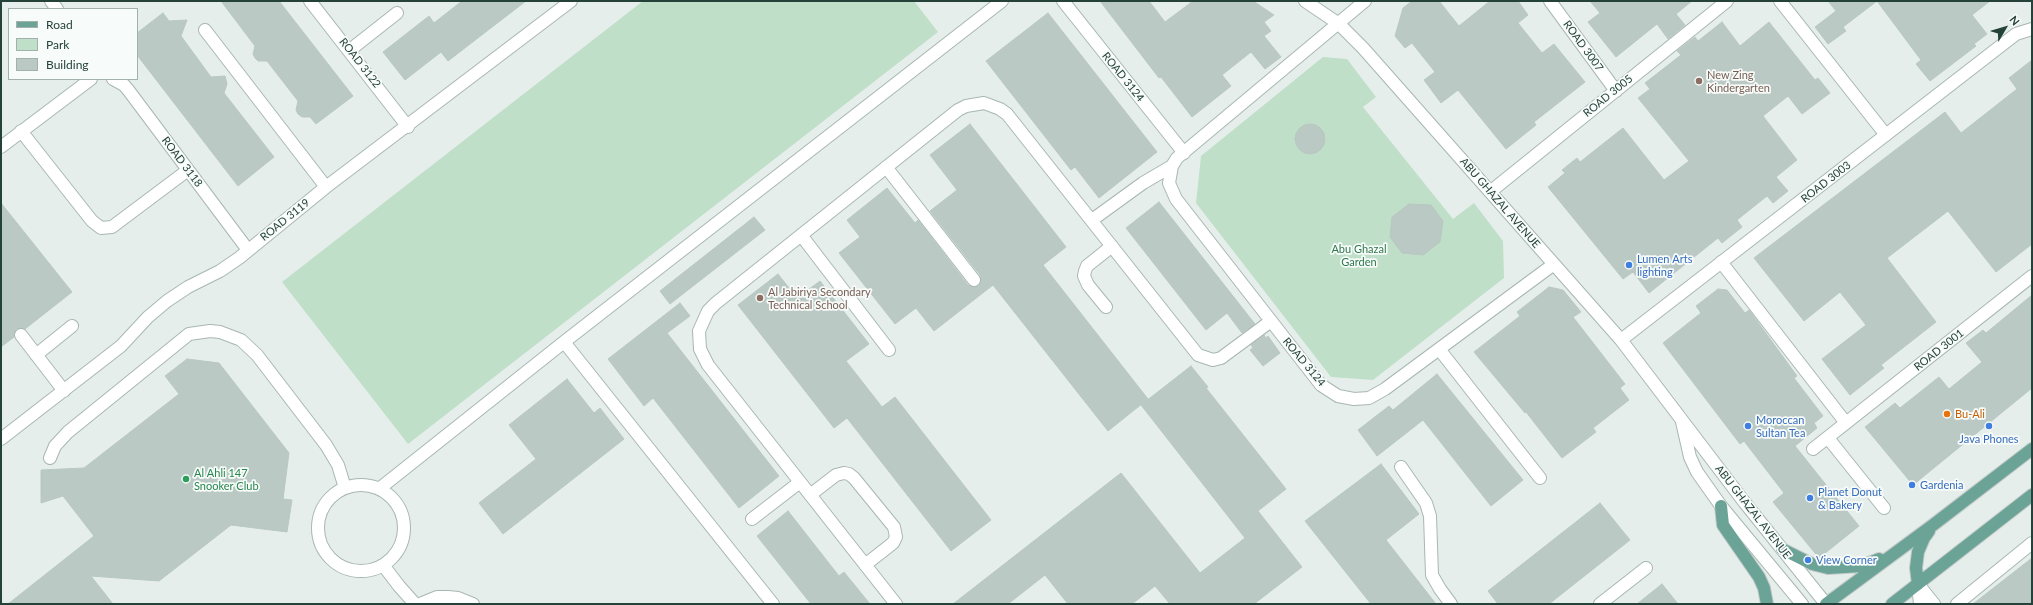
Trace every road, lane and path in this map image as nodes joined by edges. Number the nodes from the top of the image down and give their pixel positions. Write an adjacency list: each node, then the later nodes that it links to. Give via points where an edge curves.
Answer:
1 (310, 1): 14 (street, ROAD 3122)
2 (571, 1): 18 (street, ROAD 3119)
3 (1002, 1): 41 (street)
4 (1063, 1): 22 (street, ROAD 3124)
5 (1305, 1): 11 (street, ABU GHAZAL AVENUE)
6 (1365, 1): 11 (street)
7 (1550, 1): 17 (street, ROAD 3007)
8 (1727, 1): 17 (street, ROAD 3005)
9 (1780, 1): 20 (street)
10 (396, 14): 14 (street)
11 (1339, 24): 22 (street); 27 (street, ABU GHAZAL AVENUE)
12 (2032, 29): 20 (street, ROAD 3003, via 2016,34)
13 (205, 30): 26 (street)
14 (350, 50): 18 (street, ROAD 3122)
15 (90, 80): 19 (street)
16 (115, 80): 25 (street, ROAD 3118, via 129,91)
17 (1616, 90): 27 (street, ROAD 3005)
18 (408, 127): 26 (street, ROAD 3119)
19 (21, 131): 21 (street); 25 (street, via 92,221 101,228 112,226)
20 (1886, 135): 32 (street, ROAD 3003)
21 (1, 147)
22 (1184, 153): 23 (street)
23 (1172, 166): 28 (street, via 1143,183); 37 (street, ROAD 3124, via 1169,183 1176,199)
24 (886, 167): 28 (street, via 958,110 974,104 992,105 1000,108 1013,120); 29 (street); 35 (street)
25 (188, 170): 31 (street, ROAD 3118)
26 (326, 187): 31 (street, ROAD 3119)
27 (1490, 192): 33 (street, ABU GHAZAL AVENUE)
28 (1092, 220): 30 (street)
29 (801, 235): 43 (street); 55 (street, via 708,311 702,320 698,340 708,365)
30 (1112, 246): 36 (street, via 1085,270 1086,281); 37 (street, via 1198,355 1205,359 1213,360 1227,355)
31 (248, 250): 45 (street, ROAD 3119, via 220,271 167,301 121,346)
32 (1721, 262): 40 (street, ROAD 3003); 47 (street)
33 (1554, 264): 40 (street, ABU GHAZAL AVENUE); 42 (street, ROAD 3124)
34 (2032, 276): 47 (street, ROAD 3001)
35 (974, 280)
36 (1106, 307)
37 (1270, 321): 42 (street, ROAD 3124, via 1321,385 1338,396 1354,399 1369,398 1385,389)
38 (72, 326): 44 (street)
39 (21, 335): 44 (street)
40 (1622, 340): 46 (street, ABU GHAZAL AVENUE)
41 (564, 342): 57 (street); 74 (street)
42 (1439, 349): 54 (street)
43 (889, 350)
44 (36, 355): 45 (street)
45 (64, 391): 49 (street, ROAD 3119)
46 (1681, 419): 60 (street, ABU GHAZAL AVENUE, via 1690,457 1697,472); 65 (street, ABU GHAZAL AVENUE)
47 (1846, 423): 48 (street, ROAD 3001)
48 (1828, 438): 50 (street, ROAD 3001); 61 (street)
49 (1, 439)
50 (1813, 449)
51 (2032, 449): 63 (main road)
52 (50, 458): 56 (street, via 55,446 68,432 189,334 220,332 241,340 257,355 326,445 338,465)
53 (1401, 467): 76 (street, via 1426,503 1430,516 1432,575)
54 (1540, 478)
55 (800, 482): 58 (street); 62 (street)
56 (345, 488): 57 (street, via 362,485); 67 (street, via 335,493 322,510 318,531 320,542 332,559 341,566 362,570)
57 (379, 489): 67 (street, via 395,502 403,521 401,541 397,550)
58 (810, 495): 68 (street); 68 (street, via 836,475 849,474 894,527 896,537 892,544)
59 (2032, 495): 70 (main road)
60 (1721, 506): 78 (main road, via 1723,525 1759,577); 79 (street, ABU GHAZAL AVENUE)
61 (1884, 508)
62 (752, 519)
63 (1933, 525): 66 (main road); 70 (main road, via 1918,552)
64 (2031, 546): 84 (street)
65 (1782, 549): 66 (main road, via 1812,564 1844,568 1861,566); 80 (street, ABU GHAZAL AVENUE)
66 (1895, 552): 80 (main road)
67 (383, 565): 71 (street)
68 (865, 565): 75 (street)
69 (1646, 568): 77 (street)
70 (1918, 584): 81 (main road); 82 (street); 83 (street)
71 (415, 604)
72 (420, 604): 73 (street, via 426,600 448,597)
73 (473, 604)
74 (773, 604)
75 (896, 604)
76 (1451, 604)
77 (1600, 604)
78 (1767, 604)
79 (1802, 604)
80 (1826, 604)
81 (1892, 604)
82 (1920, 604)
83 (1934, 604)
84 (1957, 604)

